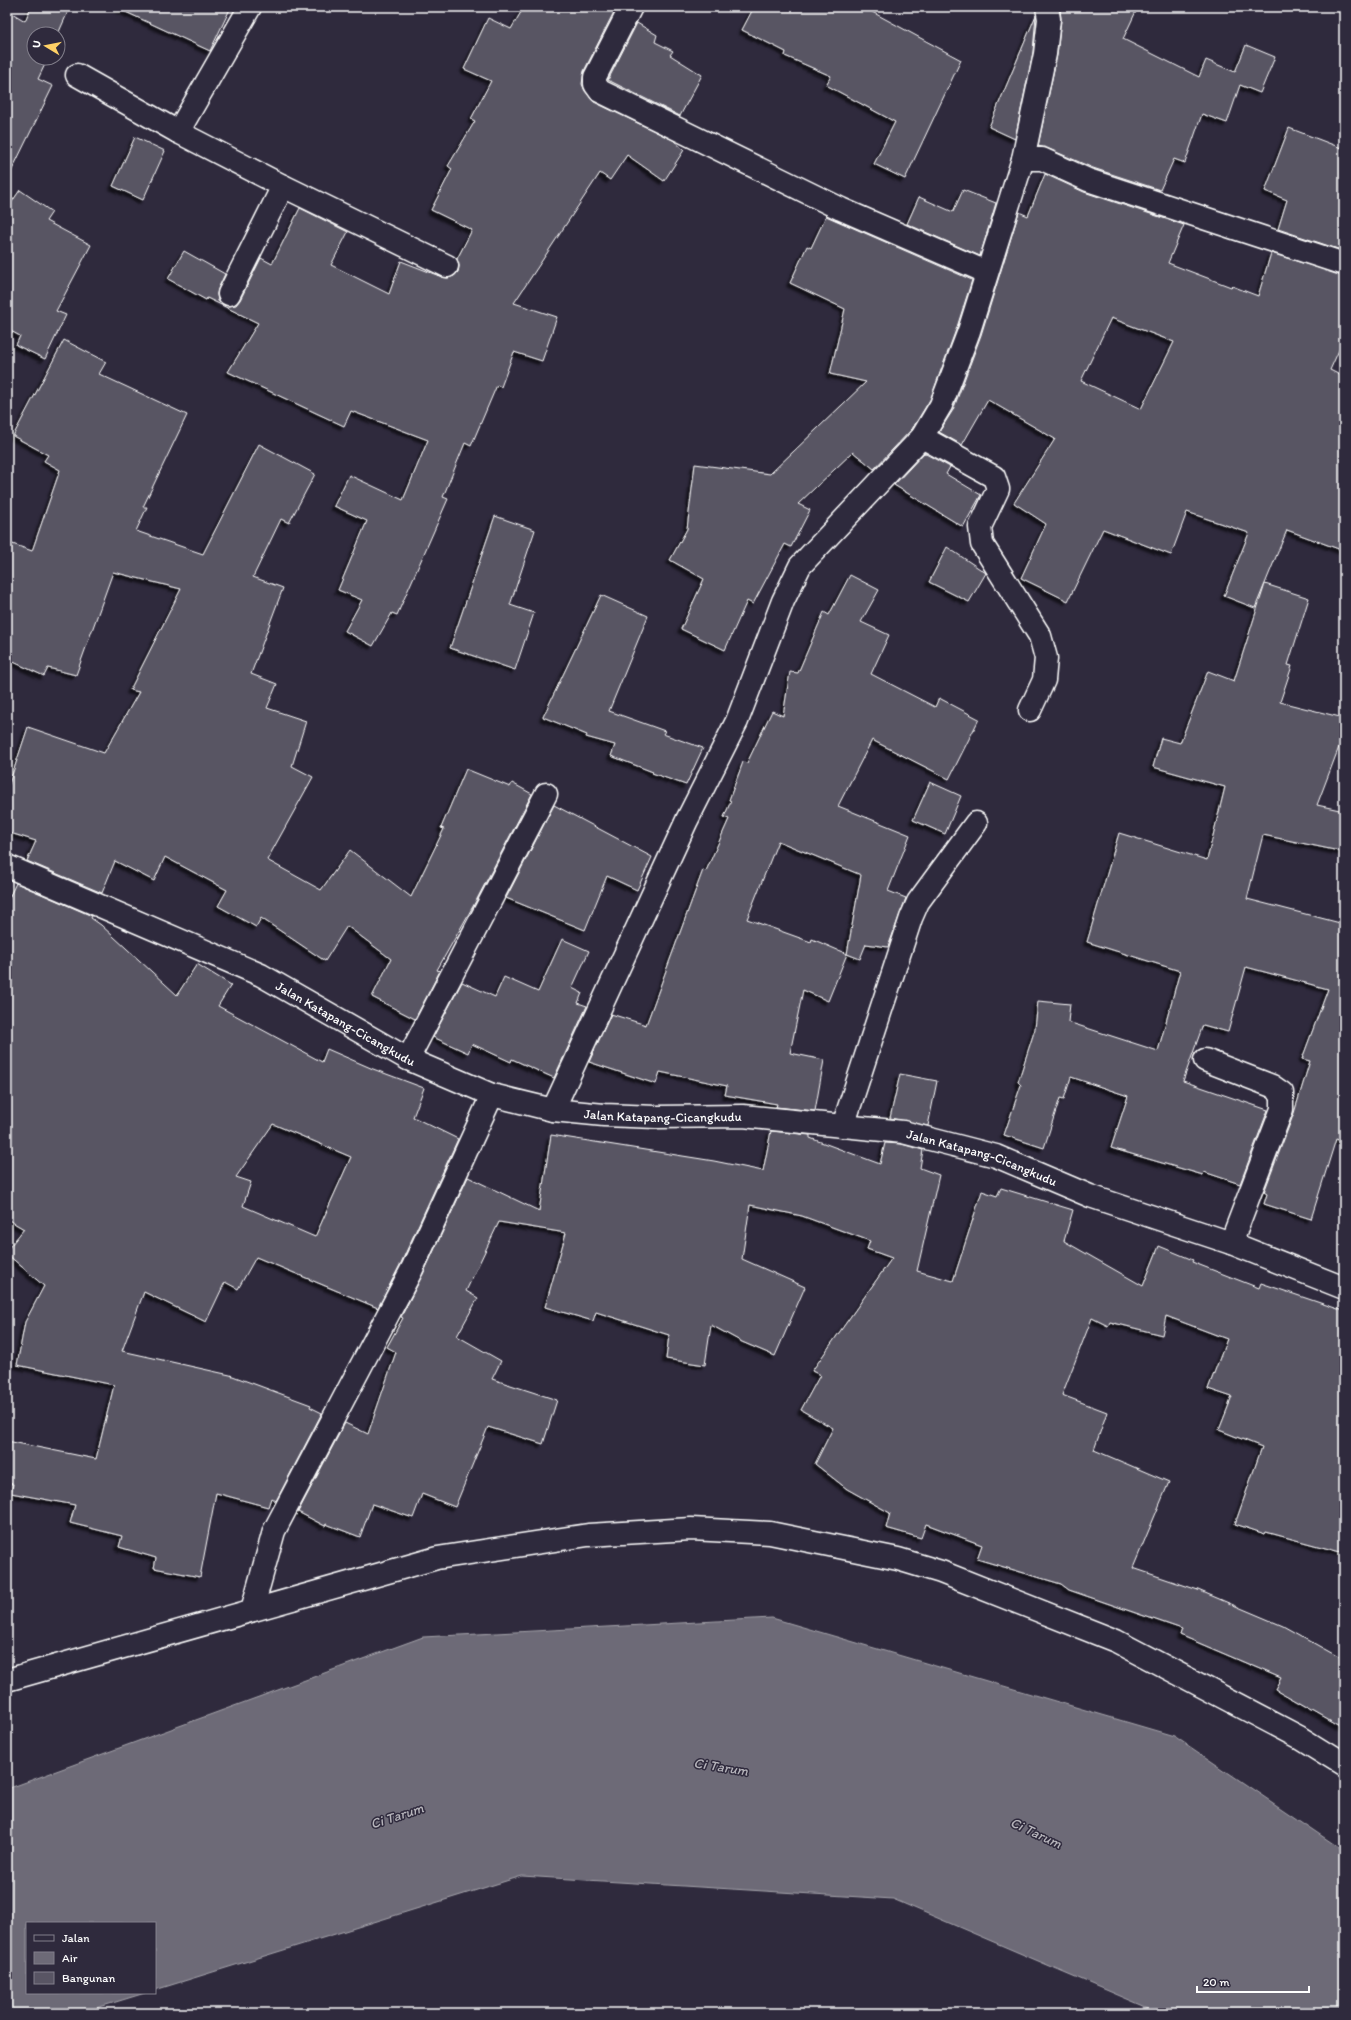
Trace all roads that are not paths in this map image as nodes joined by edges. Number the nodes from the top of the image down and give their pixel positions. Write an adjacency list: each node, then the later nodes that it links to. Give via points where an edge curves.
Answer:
1 (250, 7): 5 (street)
2 (631, 7): 10 (street, via 595,77 595,84 600,91 841,209)
3 (1047, 7): 6 (street, via 1049,19 1045,54)
4 (76, 75): 5 (street)
5 (178, 132): 7 (street)
6 (1023, 159): 8 (street, via 1042,159 1088,180); 10 (street)
7 (283, 186): 9 (street); 11 (street)
8 (1344, 264)
9 (447, 266)
10 (986, 272): 12 (street, via 969,331 941,405)
11 (229, 294)
12 (922, 436): 13 (street, via 994,477 998,490 980,527 982,544 1040,636 1046,658 1044,680); 20 (street, via 800,566 783,602 737,721 684,828)
13 (1030, 710)
14 (546, 794): 17 (street)
15 (976, 823): 21 (street, via 918,902)
16 (7, 866): 17 (street, Jalan Katapang-Cicangkudu, via 261,975)
17 (408, 1059): 19 (street, Jalan Katapang-Cicangkudu)
18 (1205, 1060): 22 (street, via 1272,1086 1282,1093 1282,1109)
19 (492, 1095): 20 (street, Jalan Katapang-Cicangkudu); 24 (street, via 412,1269 274,1531)
20 (553, 1110): 21 (street, Jalan Katapang-Cicangkudu, via 656,1117 744,1116)
21 (843, 1126): 22 (street, Jalan Katapang-Cicangkudu, via 903,1132 996,1156 1090,1196)
22 (1231, 1243): 23 (street, Jalan Katapang-Cicangkudu)
23 (1344, 1288)
24 (252, 1610): 25 (street); 26 (street, via 436,1558 580,1536 691,1529 770,1533 898,1560 941,1572 1064,1620 1123,1645 1299,1737)
25 (7, 1680)
26 (1344, 1765)

